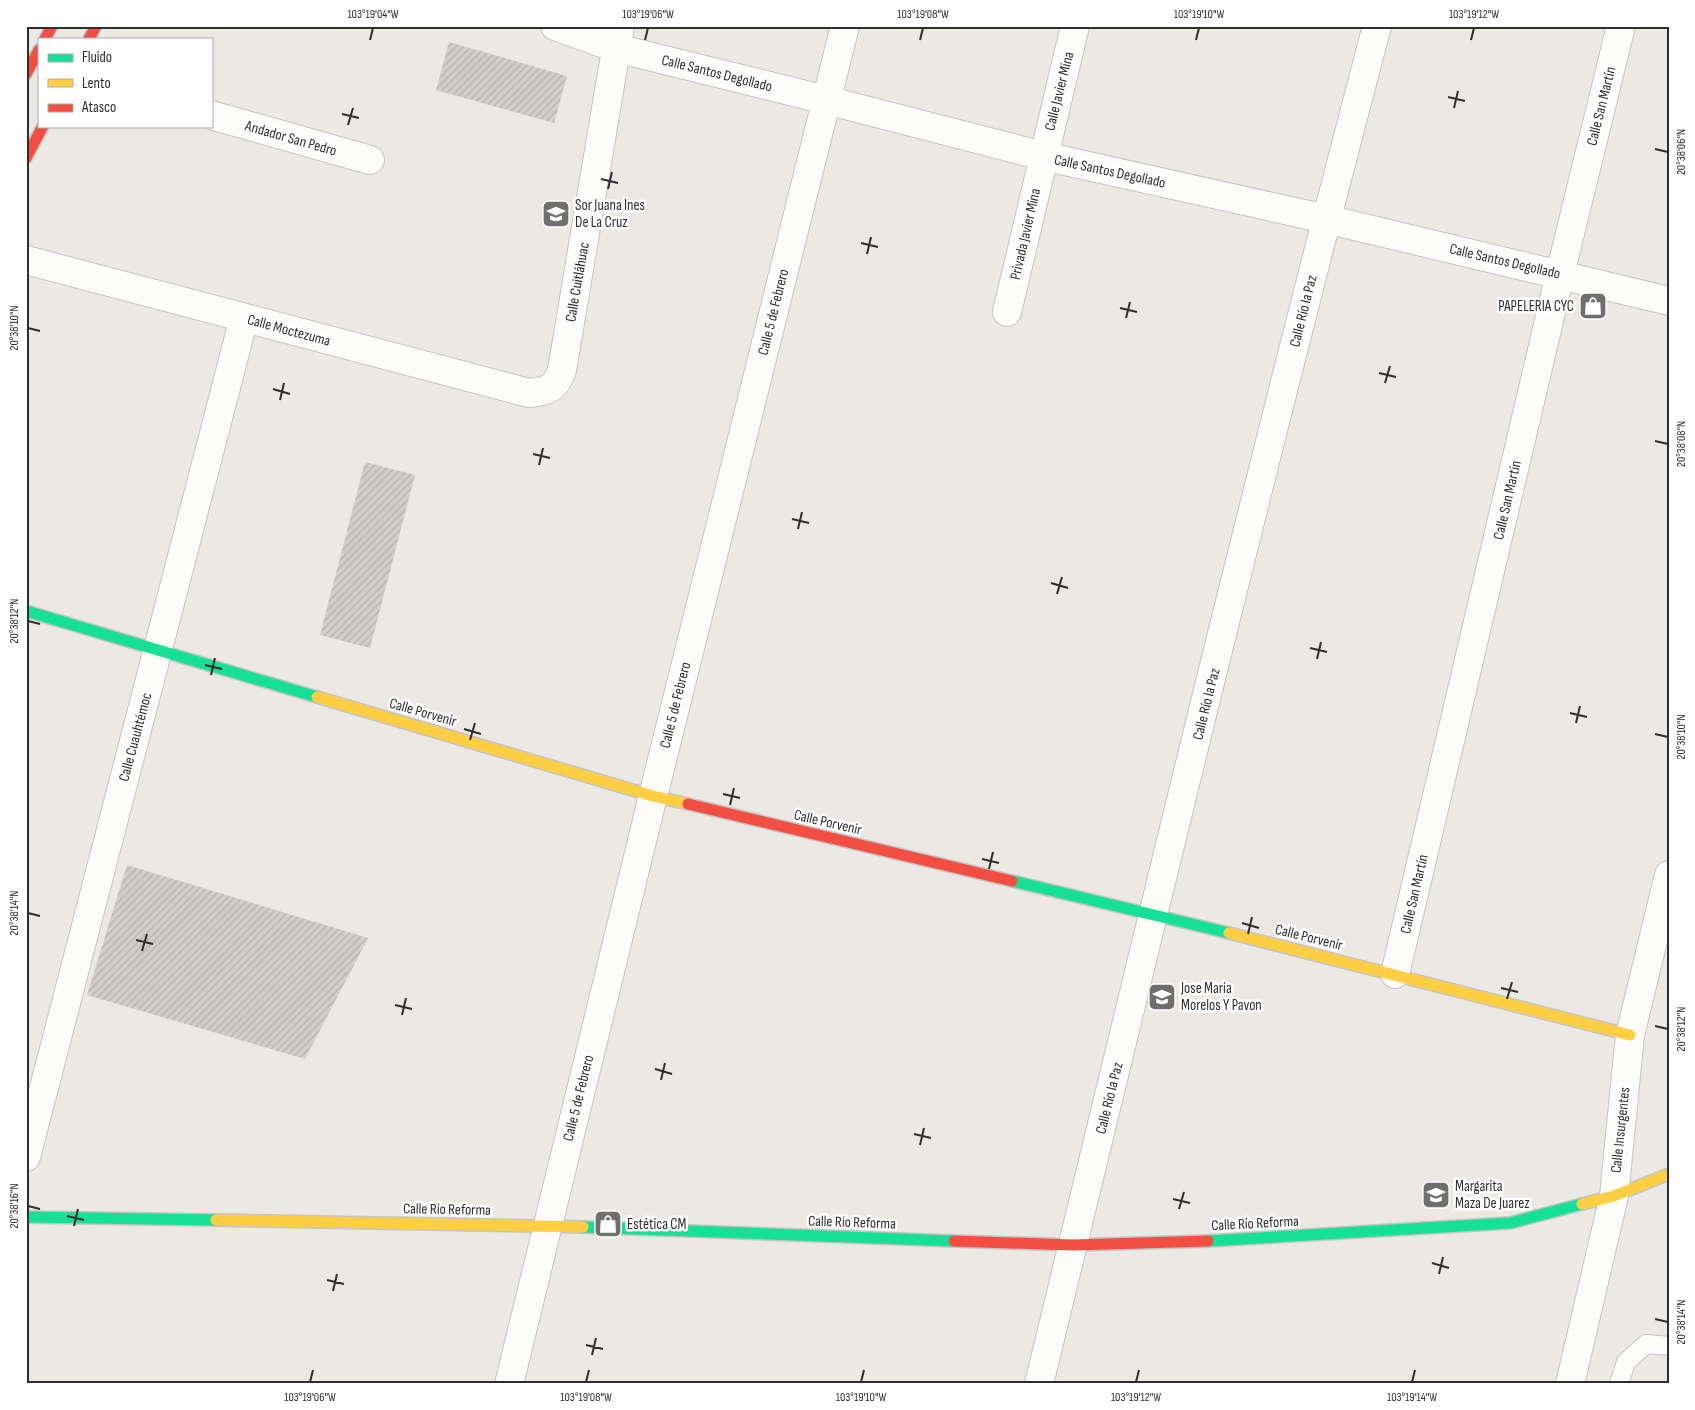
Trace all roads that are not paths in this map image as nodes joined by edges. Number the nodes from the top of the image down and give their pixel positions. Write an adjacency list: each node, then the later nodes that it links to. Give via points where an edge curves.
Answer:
1 (52, 26): 9 (street)
2 (96, 26): 10 (street)
3 (555, 26): 8 (street, Calle Santos Degollado)
4 (845, 26): 13 (street, Calle 5 de Febrero)
5 (1075, 26): 16 (street, Calle Javier Mina)
6 (1377, 26): 19 (street, Calle Río la Paz)
7 (1621, 26): 21 (street, Calle San Martín)
8 (618, 37): 13 (street, Calle Santos Degollado); 25 (street, Calle Cuitláhuac, via 562,370)
9 (46, 38)
10 (90, 38)
11 (38, 52): 12 (street)
12 (26, 74)
13 (826, 100): 16 (street, Calle Santos Degollado); 28 (street, Calle 5 de Febrero)
14 (212, 115): 18 (street, Andador San Pedro)
15 (42, 128): 17 (street)
16 (1043, 156): 19 (street, Calle Santos Degollado); 23 (street, Privada Javier Mina)
17 (26, 158)
18 (370, 160)
19 (1326, 219): 21 (street, Calle Santos Degollado); 30 (street, Calle Río la Paz)
20 (26, 260): 24 (street, Calle Moctezuma)
21 (1560, 274): 22 (street, Calle Santos Degollado); 31 (street, Calle San Martín)
22 (1669, 301)
23 (1007, 312)
24 (244, 318): 25 (street, Calle Moctezuma, via 529,392); 27 (street, Calle Cuauhtémoc)
25 (552, 388)
26 (26, 611): 27 (street, Calle Porvenir)
27 (158, 650): 28 (street, Calle Porvenir); 33 (street, Calle Cuauhtémoc)
28 (653, 796): 30 (street, Calle Porvenir); 37 (street, Calle 5 de Febrero)
29 (1669, 875): 32 (street, Calle Insurgentes)
30 (1153, 914): 31 (street, Calle Porvenir); 38 (street, Calle Río la Paz)
31 (1395, 974): 32 (street, Calle Porvenir)
32 (1630, 1034): 35 (street, Calle Insurgentes)
33 (26, 1157)
34 (1669, 1174): 35 (street, Calle Río Reforma)
35 (1614, 1196): 38 (street, Calle Río Reforma, via 1510,1223 1197,1242); 42 (street, Calle Insurgentes)
36 (26, 1217): 37 (street, Calle Río Reforma)
37 (547, 1226): 38 (street, Calle Río Reforma); 40 (street, Calle 5 de Febrero)
38 (1073, 1245): 41 (street, Calle Río la Paz)
39 (1669, 1346): 43 (lane, via 1646,1344 1626,1362)
40 (509, 1384)
41 (1039, 1384)
42 (1570, 1384)
43 (1618, 1384)

